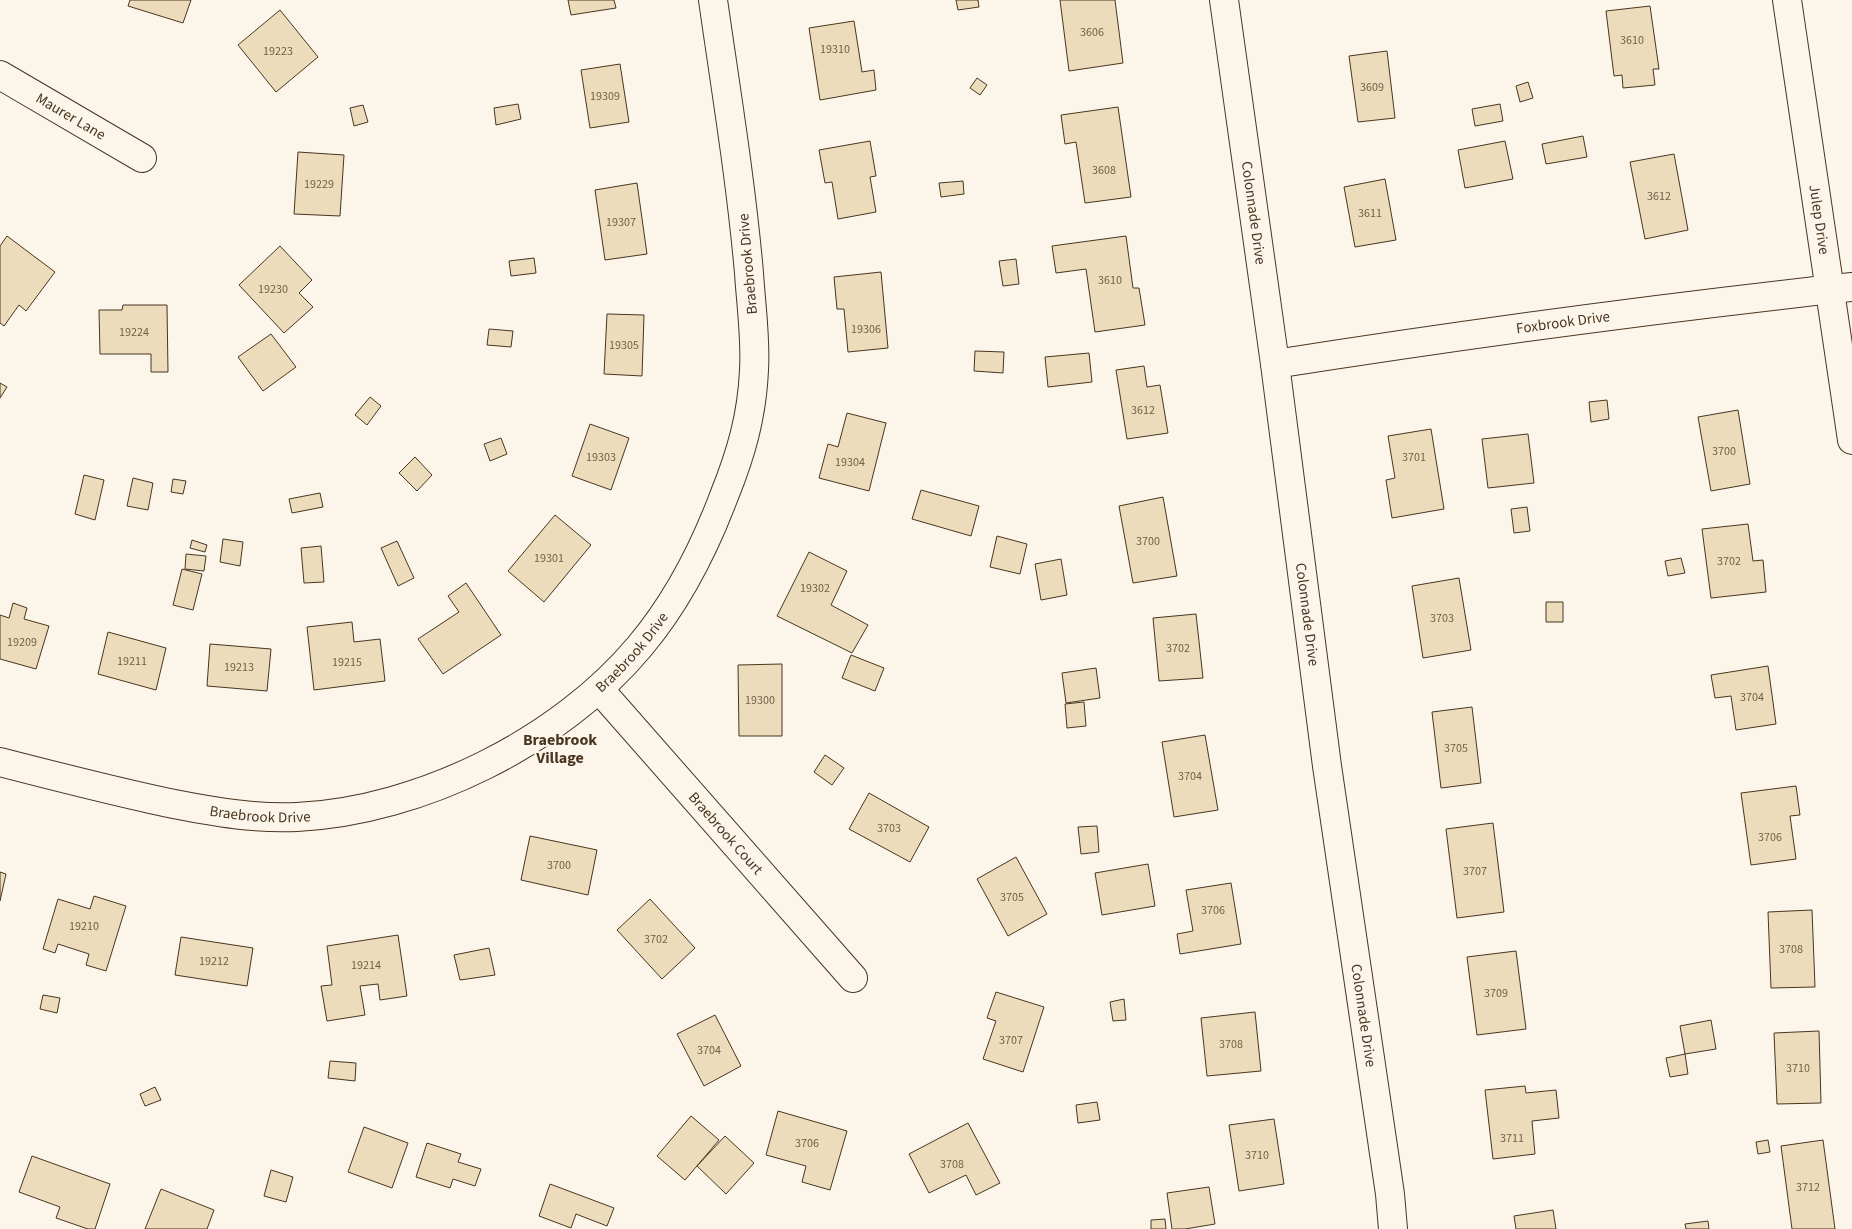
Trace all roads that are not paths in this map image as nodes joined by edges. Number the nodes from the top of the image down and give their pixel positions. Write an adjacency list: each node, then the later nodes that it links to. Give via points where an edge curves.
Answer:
1 (713, 0): 9 (street, Braebrook Drive, via 744,212 754,337 749,422 713,527 681,589 640,646)
2 (1224, 0): 7 (street, Colonnade Drive)
3 (1787, 0): 6 (street, Julep Drive)
4 (0, 75): 5 (street, Maurer Lane)
5 (142, 158)
6 (1840, 288): 7 (street, Foxbrook Drive, via 1416,342); 8 (street, Julep Drive)
7 (1275, 364): 12 (street, Colonnade Drive, via 1326,766)
8 (1852, 440)
9 (599, 689): 10 (street, Braebrook Drive, via 522,745 456,779 412,796 355,811 296,817 225,814 116,792); 11 (street, Braebrook Court)
10 (0, 762)
11 (853, 978)
12 (1393, 1229)

